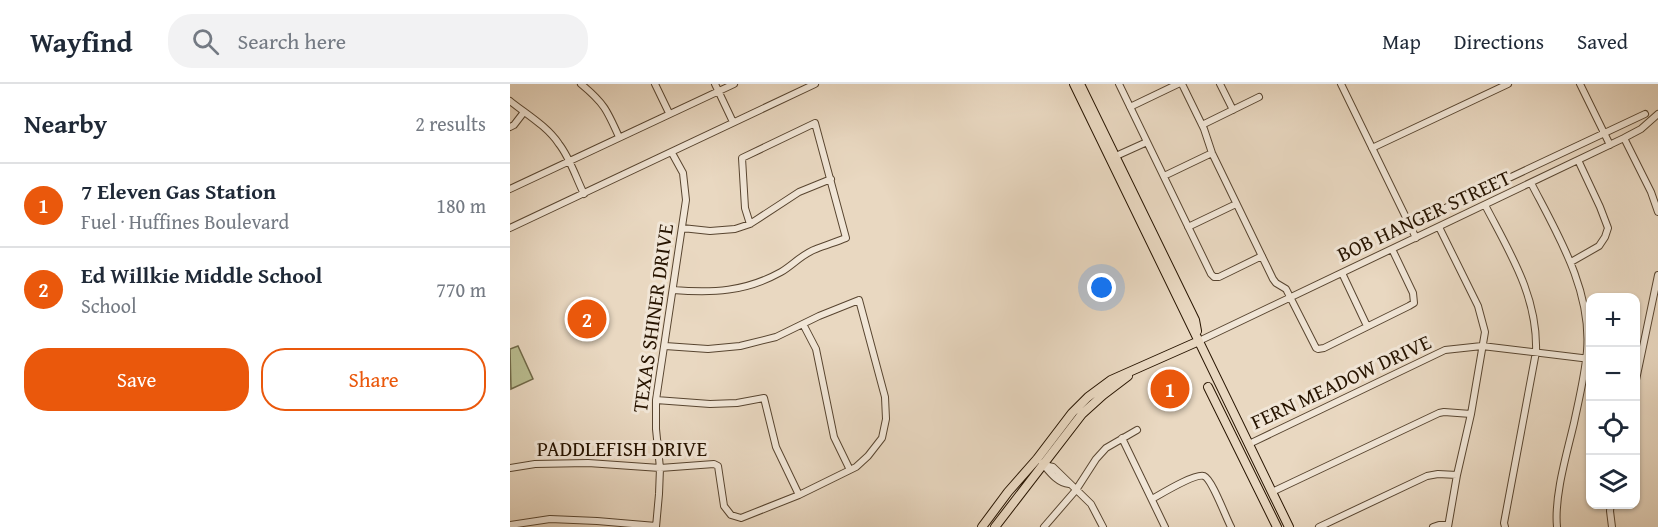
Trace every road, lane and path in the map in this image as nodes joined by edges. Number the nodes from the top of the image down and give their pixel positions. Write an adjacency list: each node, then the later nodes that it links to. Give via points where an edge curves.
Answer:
1 (580, 84): 28 (street, via 607,110)
2 (655, 84): 21 (street)
3 (715, 84): 15 (street)
4 (734, 84): 15 (street)
5 (815, 84): 24 (street)
6 (1074, 84): 62 (main road)
7 (1080, 84): 35 (main road)
8 (1119, 84): 18 (street)
9 (1178, 84): 18 (street)
10 (1182, 84): 25 (street)
11 (1221, 84): 19 (street)
12 (1341, 84): 32 (street)
13 (1508, 84): 32 (street)
14 (1580, 84): 27 (street)
15 (718, 91): 21 (street); 24 (street)
16 (1259, 97): 19 (street)
17 (510, 100): 20 (street)
18 (1130, 107): 30 (street)
19 (1233, 110): 25 (street)
20 (524, 112): 26 (street); 37 (street, via 558,142)
21 (669, 113): 28 (street)
22 (1645, 114): 27 (street, BOB HANGER STREET)
23 (1658, 114): 29 (street, BOB HANGER STREET)
24 (733, 122): 33 (street)
25 (1202, 125): 34 (street)
26 (510, 127)
27 (1604, 133): 31 (street); 47 (street, BOB HANGER STREET)
28 (619, 137): 37 (street)
29 (1624, 138): 31 (street, BOB HANGER STREET); 45 (street)
30 (1147, 142): 35 (street); 38 (street)
31 (1610, 145): 36 (street, BOB HANGER STREET)
32 (1372, 148): 47 (street)
33 (672, 153): 42 (street); 50 (street, TEXAS SHINER DRIVE, via 683,173 686,200)
34 (1212, 153): 38 (street); 43 (street)
35 (1116, 156): 62 (main road, via 1195,320)
36 (1578, 160): 40 (street, BOB HANGER STREET); 55 (street, via 1608,228 1599,246)
37 (568, 161): 41 (street); 42 (street)
38 (1164, 176): 51 (street)
39 (831, 179): 46 (street, via 799,192); 46 (street, via 815,123 742,158 745,208); 58 (street, via 846,238 814,249 782,272 756,283 728,291)
40 (1531, 183): 44 (street, BOB HANGER STREET); 55 (street)
41 (510, 189)
42 (584, 194): 49 (street)
43 (1236, 204): 51 (street); 54 (street)
44 (1485, 205): 48 (street, BOB HANGER STREET); 66 (street, via 1528,294 1535,317)
45 (1658, 212)
46 (750, 224): 50 (street, via 718,230)
47 (1409, 225): 52 (street)
48 (1439, 227): 52 (street, BOB HANGER STREET); 64 (street, via 1478,306 1485,332)
49 (510, 228)
50 (682, 228): 58 (street, TEXAS SHINER DRIVE)
51 (1188, 228): 54 (street, via 1214,277)
52 (1416, 238): 53 (street, BOB HANGER STREET)
53 (1392, 249): 56 (street, BOB HANGER STREET); 61 (street, via 1415,300)
54 (1262, 256): 59 (street, via 1274,281)
55 (1570, 262): 65 (street, via 1584,303)
56 (1342, 273): 59 (street, BOB HANGER STREET); 61 (street)
57 (1658, 275): 67 (street)
58 (673, 290): 63 (street, TEXAS SHINER DRIVE)
59 (1290, 297): 61 (street, via 1318,349); 62 (street, BOB HANGER STREET)
60 (803, 324): 63 (street, via 776,337 740,346); 83 (street, via 816,349 834,437); 83 (street, via 860,300 885,397 886,419 882,438)
61 (1367, 326)
62 (1199, 341): 69 (main road); 73 (main road)
63 (665, 346): 72 (street, TEXAS SHINER DRIVE)
64 (1482, 346): 66 (street, FERN MEADOW DRIVE); 74 (street); 77 (street, FERN MEADOW DRIVE, via 1445,350)
65 (1588, 347)
66 (1536, 352): 68 (street, FERN MEADOW DRIVE); 103 (street)
67 (1640, 354)
68 (1586, 359)
69 (1139, 368): 78 (main road, via 1111,380 1088,397); 80 (main road, via 1082,414)
70 (1586, 368): 104 (street, via 1562,475)
71 (1208, 387): 79 (main road)
72 (656, 400): 82 (street, TEXAS SHINER DRIVE); 87 (street, via 710,404 764,399 777,447)
73 (1233, 412): 77 (main road); 79 (main road)
74 (1471, 414): 84 (street); 86 (street, via 1439,413)
75 (1137, 429): 76 (street)
76 (1122, 438): 85 (street, via 1096,459); 88 (street)
77 (1249, 444): 86 (main road)
78 (1037, 459): 80 (street); 93 (main road)
79 (1246, 463): 99 (main road)
80 (1044, 465): 85 (street, via 1053,466); 94 (main road)
81 (510, 468): 82 (street, PADDLEFISH DRIVE, via 535,464)
82 (660, 468): 87 (street, PADDLEFISH DRIVE, via 718,466 724,506 741,518); 91 (street, TEXAS SHINER DRIVE)
83 (850, 470): 87 (street)
84 (1457, 475): 92 (street); 101 (street, via 1427,476)
85 (1076, 490): 95 (street); 96 (street, via 1091,504)
86 (1272, 492): 100 (main road)
87 (799, 495)
88 (1152, 499): 97 (street); 98 (street, via 1198,476 1206,477)
89 (1610, 509): 105 (street)
90 (510, 525): 91 (street, via 550,519)
91 (656, 526)
92 (1448, 526): 102 (street)
93 (982, 527)
94 (995, 527)
95 (1044, 527)
96 (1103, 527)
97 (1165, 527)
98 (1231, 527)
99 (1277, 527)
100 (1289, 527)
101 (1319, 527)
102 (1432, 527)
103 (1505, 527)
104 (1557, 527)
105 (1612, 527)

